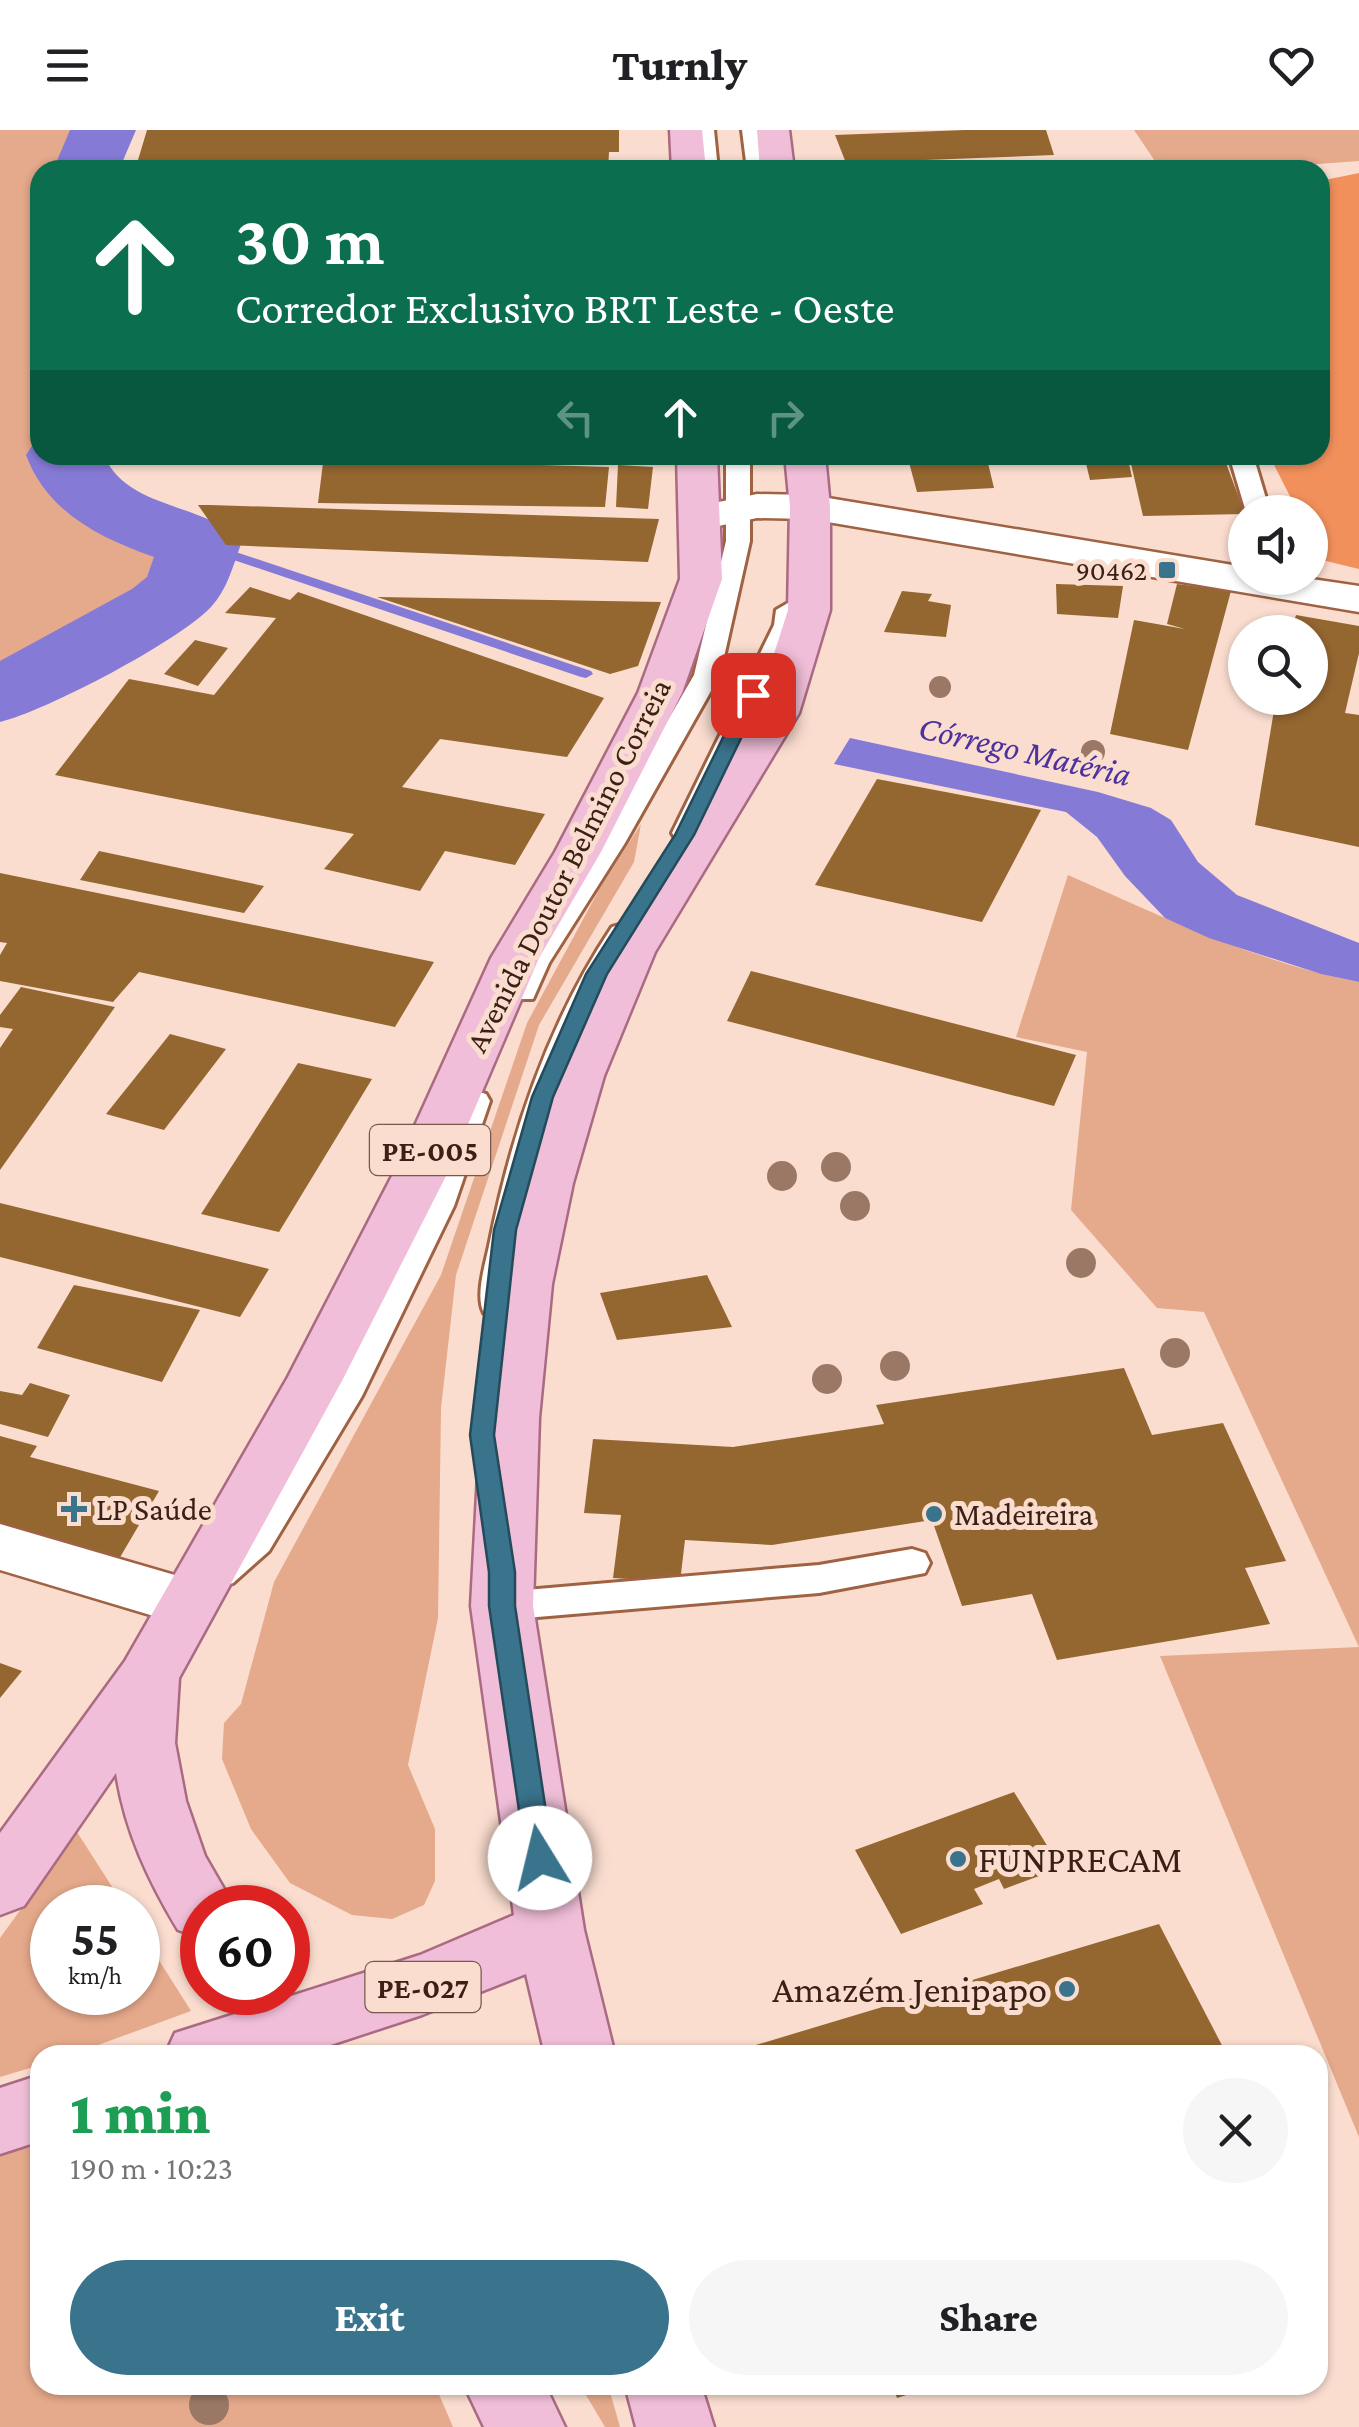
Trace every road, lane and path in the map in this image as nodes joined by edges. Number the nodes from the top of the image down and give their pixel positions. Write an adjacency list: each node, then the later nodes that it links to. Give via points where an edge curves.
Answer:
1 (686, 130): 5 (main road)
2 (704, 130): 6 (lane)
3 (752, 130): 7 (lane)
4 (773, 130): 8 (main road)
5 (688, 160)
6 (707, 160)
7 (756, 160)
8 (776, 160)
9 (697, 465): 17 (main road, Avenida Doutor Belmino Correia / PE-005)
10 (738, 465): 16 (lane)
11 (791, 465): 15 (lane)
12 (804, 465): 15 (main road)
13 (1243, 465): 14 (lane)
14 (1253, 495)
15 (801, 506): 16 (street); 18 (street); 23 (main road, via 809,610 776,714 631,952 578,1076 546,1183 524,1284)
16 (740, 509): 17 (street); 24 (lane, via 707,675 536,963 438,1206 350,1387 256,1541)
17 (698, 518): 24 (main road, Avenida Doutor Belmino Correia / PE-005, via 701,579 660,693 515,958 419,1176 315,1380)
18 (1228, 574)
19 (1328, 592): 20 (street)
20 (1359, 599)
21 (0, 1547): 24 (street)
22 (912, 1563): 23 (lane, via 819,1579)
23 (502, 1589): 28 (main road)
24 (187, 1602): 25 (main road, Avenida Doutor Belmino Correia / PE-005)
25 (148, 1677): 26 (main road, Avenida Doutor Belmino Correia / PE-005, via 143,1743 153,1801); 27 (main road)
26 (187, 1885)
27 (0, 1886)
28 (550, 1930): 29 (main road, PE-027, via 490,1962 404,1994); 31 (main road)
29 (286, 2025): 30 (main road, PE-027)
30 (229, 2045)
31 (578, 2045)
32 (30, 2111): 33 (main road)
33 (0, 2121)
34 (508, 2395): 36 (main road)
35 (666, 2395): 37 (main road)
36 (526, 2427)
37 (675, 2427)

